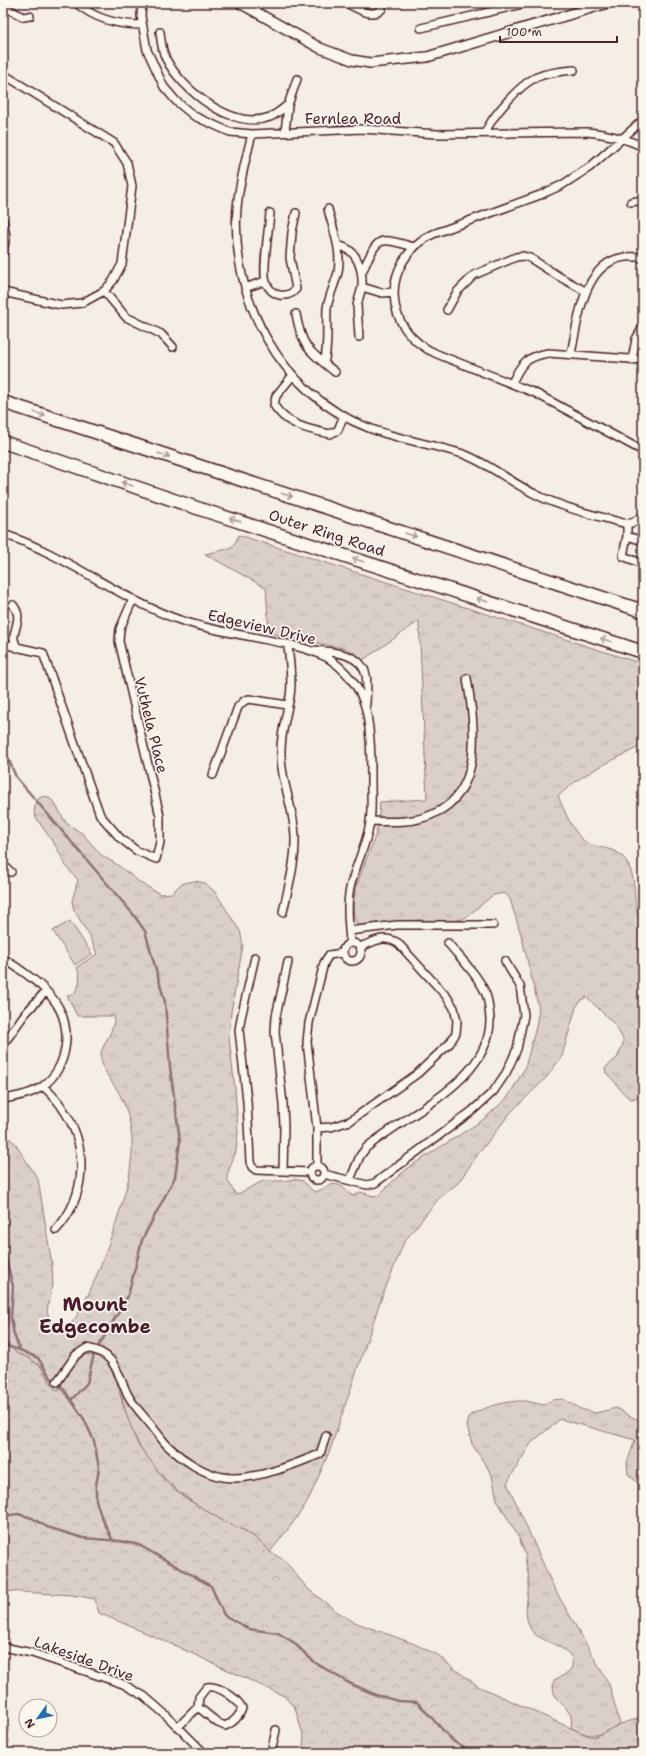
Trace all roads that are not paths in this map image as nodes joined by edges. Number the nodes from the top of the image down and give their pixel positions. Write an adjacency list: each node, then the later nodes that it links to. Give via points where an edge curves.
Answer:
1 (76, 3): 10 (street, via 98,17 128,25)
2 (142, 3): 10 (street, Fernlea Road)
3 (240, 3): 7 (main road, via 320,48 352,60 370,63 427,57)
4 (346, 3): 5 (street, via 374,13 382,9)
5 (381, 3)
6 (528, 3): 11 (street)
7 (608, 3)
8 (3, 6): 9 (street, via 23,17)
9 (30, 16)
10 (142, 25): 20 (street, Fernlea Road, via 154,68 164,87 176,101 194,116 219,128)
11 (421, 28)
12 (160, 32): 16 (street, via 162,50 172,69 190,90 210,106 230,115 256,119 269,117)
13 (574, 70): 19 (street, via 547,74 530,81 494,116)
14 (3, 74): 37 (street, via 108,138 120,149 127,163 132,186 124,256 117,276)
15 (297, 79): 16 (street)
16 (288, 105): 18 (street)
17 (643, 120): 21 (street)
18 (285, 132): 19 (street, Fernlea Road, via 362,129 437,134); 20 (street, Fernlea Road)
19 (485, 132): 21 (street, Fernlea Road, via 587,132)
20 (252, 134): 36 (street, via 237,209 237,247)
21 (621, 138): 22 (street, Fernlea Road); 30 (street, via 590,167 562,185 433,234)
22 (643, 147)
23 (643, 200): 24 (street)
24 (631, 202)
25 (328, 209): 29 (street)
26 (270, 213): 34 (street)
27 (296, 213): 34 (street, via 290,251 296,289 290,294 279,295 269,289)
28 (3, 221): 31 (street, via 6,236)
29 (338, 246): 33 (street, via 351,251); 49 (street, via 338,272 328,305)
30 (414, 246): 33 (street, via 381,240 374,247); 40 (street, via 398,270)
31 (3, 253)
32 (643, 258): 38 (street, via 617,259 597,272)
33 (362, 272): 35 (street)
34 (265, 281): 36 (street)
35 (362, 287): 40 (street, via 382,293); 44 (street, via 357,305)
36 (245, 288): 51 (street, via 254,315 266,337)
37 (104, 291): 39 (street, via 82,303 66,305); 45 (street, via 126,316 161,334)
38 (585, 291): 41 (street, via 523,256 474,275 457,292); 46 (street)
39 (3, 292)
40 (394, 292): 52 (street, via 396,312 402,324 422,347)
41 (447, 310)
42 (296, 314): 49 (street, via 302,340)
43 (643, 327): 47 (street, via 636,339)
44 (359, 337)
45 (173, 347)
46 (571, 354): 47 (street); 52 (street, via 548,353 527,360)
47 (632, 360): 48 (street)
48 (643, 360)
49 (324, 363): 50 (street)
50 (335, 372)
51 (293, 376): 54 (street); 54 (street, via 274,401 279,412 304,428 330,434 338,430)
52 (512, 383): 56 (street)
53 (3, 402): 65 (highway, Outer Ring Road, one-way to 65)
54 (344, 415): 58 (street, via 369,428 464,454 551,502)
55 (3, 442): 70 (highway, Outer Ring Road, one-way to 55)
56 (643, 451)
57 (643, 516): 58 (street)
58 (627, 524): 60 (street)
59 (3, 534): 63 (street, Edgeview Drive, via 47,552)
60 (627, 536): 61 (street); 62 (street, via 624,556)
61 (643, 541)
62 (643, 564)
63 (133, 599): 67 (street, Edgeview Drive, via 200,626); 68 (street, Vuthela Place, via 120,629 119,641 160,816 160,842 156,859 137,851 120,838 100,815 43,653)
64 (13, 605): 68 (street, via 19,617 14,635)
65 (643, 611)
66 (3, 644): 68 (street)
67 (288, 644): 69 (street, Edgeview Drive); 72 (street, via 291,682)
68 (17, 648)
69 (308, 650): 73 (street, Edgeview Drive, via 324,656 343,670 360,694); 73 (street, via 342,653 359,664 366,675)
70 (643, 652)
71 (467, 678): 75 (street, via 474,724 474,753 467,778 458,796 433,815 398,821)
72 (287, 705): 74 (street, via 249,699 240,703); 78 (street, via 281,744 281,766 295,837)
73 (366, 710): 75 (street, Edgeview Drive, via 371,762)
74 (213, 775)
75 (370, 821): 80 (street, Edgeview Drive, via 350,889)
76 (3, 865): 77 (street)
77 (11, 872)
78 (283, 912)
79 (493, 925): 80 (street, via 397,924)
80 (349, 931): 81 (street, Edgeview Drive)
81 (350, 943): 83 (street); 84 (street, via 345,946)
82 (448, 943): 98 (street, via 477,979 488,1001 490,1030 481,1054 464,1076 446,1091 366,1148)
83 (360, 947): 84 (street, via 361,954 356,960 347,960); 93 (street, via 381,938 391,938 398,943 447,997 454,1008 456,1033 450,1043 417,1074 350,1121)
84 (342, 953): 93 (street, via 330,955 324,963 309,1023 308,1042)
85 (255, 957): 95 (street, via 239,1030 247,1101 250,1162 256,1170)
86 (3, 958): 89 (street)
87 (505, 961): 98 (street, via 520,986 524,1015 517,1049 494,1092 472,1112 375,1183 367,1185)
88 (288, 962): 95 (street, via 275,1032 283,1104)
89 (46, 991): 90 (street); 91 (street, via 64,1018 67,1034 62,1060 55,1073)
90 (7, 1039)
91 (43, 1086): 92 (street, via 28,1094); 99 (street, via 63,1108 80,1143 82,1167 78,1191 71,1210)
92 (3, 1099)
93 (317, 1128): 94 (street)
94 (317, 1166): 96 (street); 97 (street, via 323,1169)
95 (283, 1171): 96 (street)
96 (310, 1172): 97 (street, via 316,1180)
97 (324, 1174): 98 (street)
98 (350, 1180)
99 (56, 1230)
100 (59, 1379): 101 (street, via 76,1355 87,1348 97,1350 113,1361 128,1397 169,1447 186,1460 222,1477 241,1478 286,1468 320,1454)
101 (326, 1436)
102 (3, 1647): 104 (street, Lakeside Drive, via 32,1653 123,1684 144,1696)
103 (198, 1707): 103 (street, via 201,1692 211,1686 228,1694 242,1708 238,1716 225,1726); 104 (street)
104 (178, 1727): 106 (street, Lakeside Drive)
105 (276, 1730): 107 (street)
106 (204, 1753)
107 (271, 1753)

